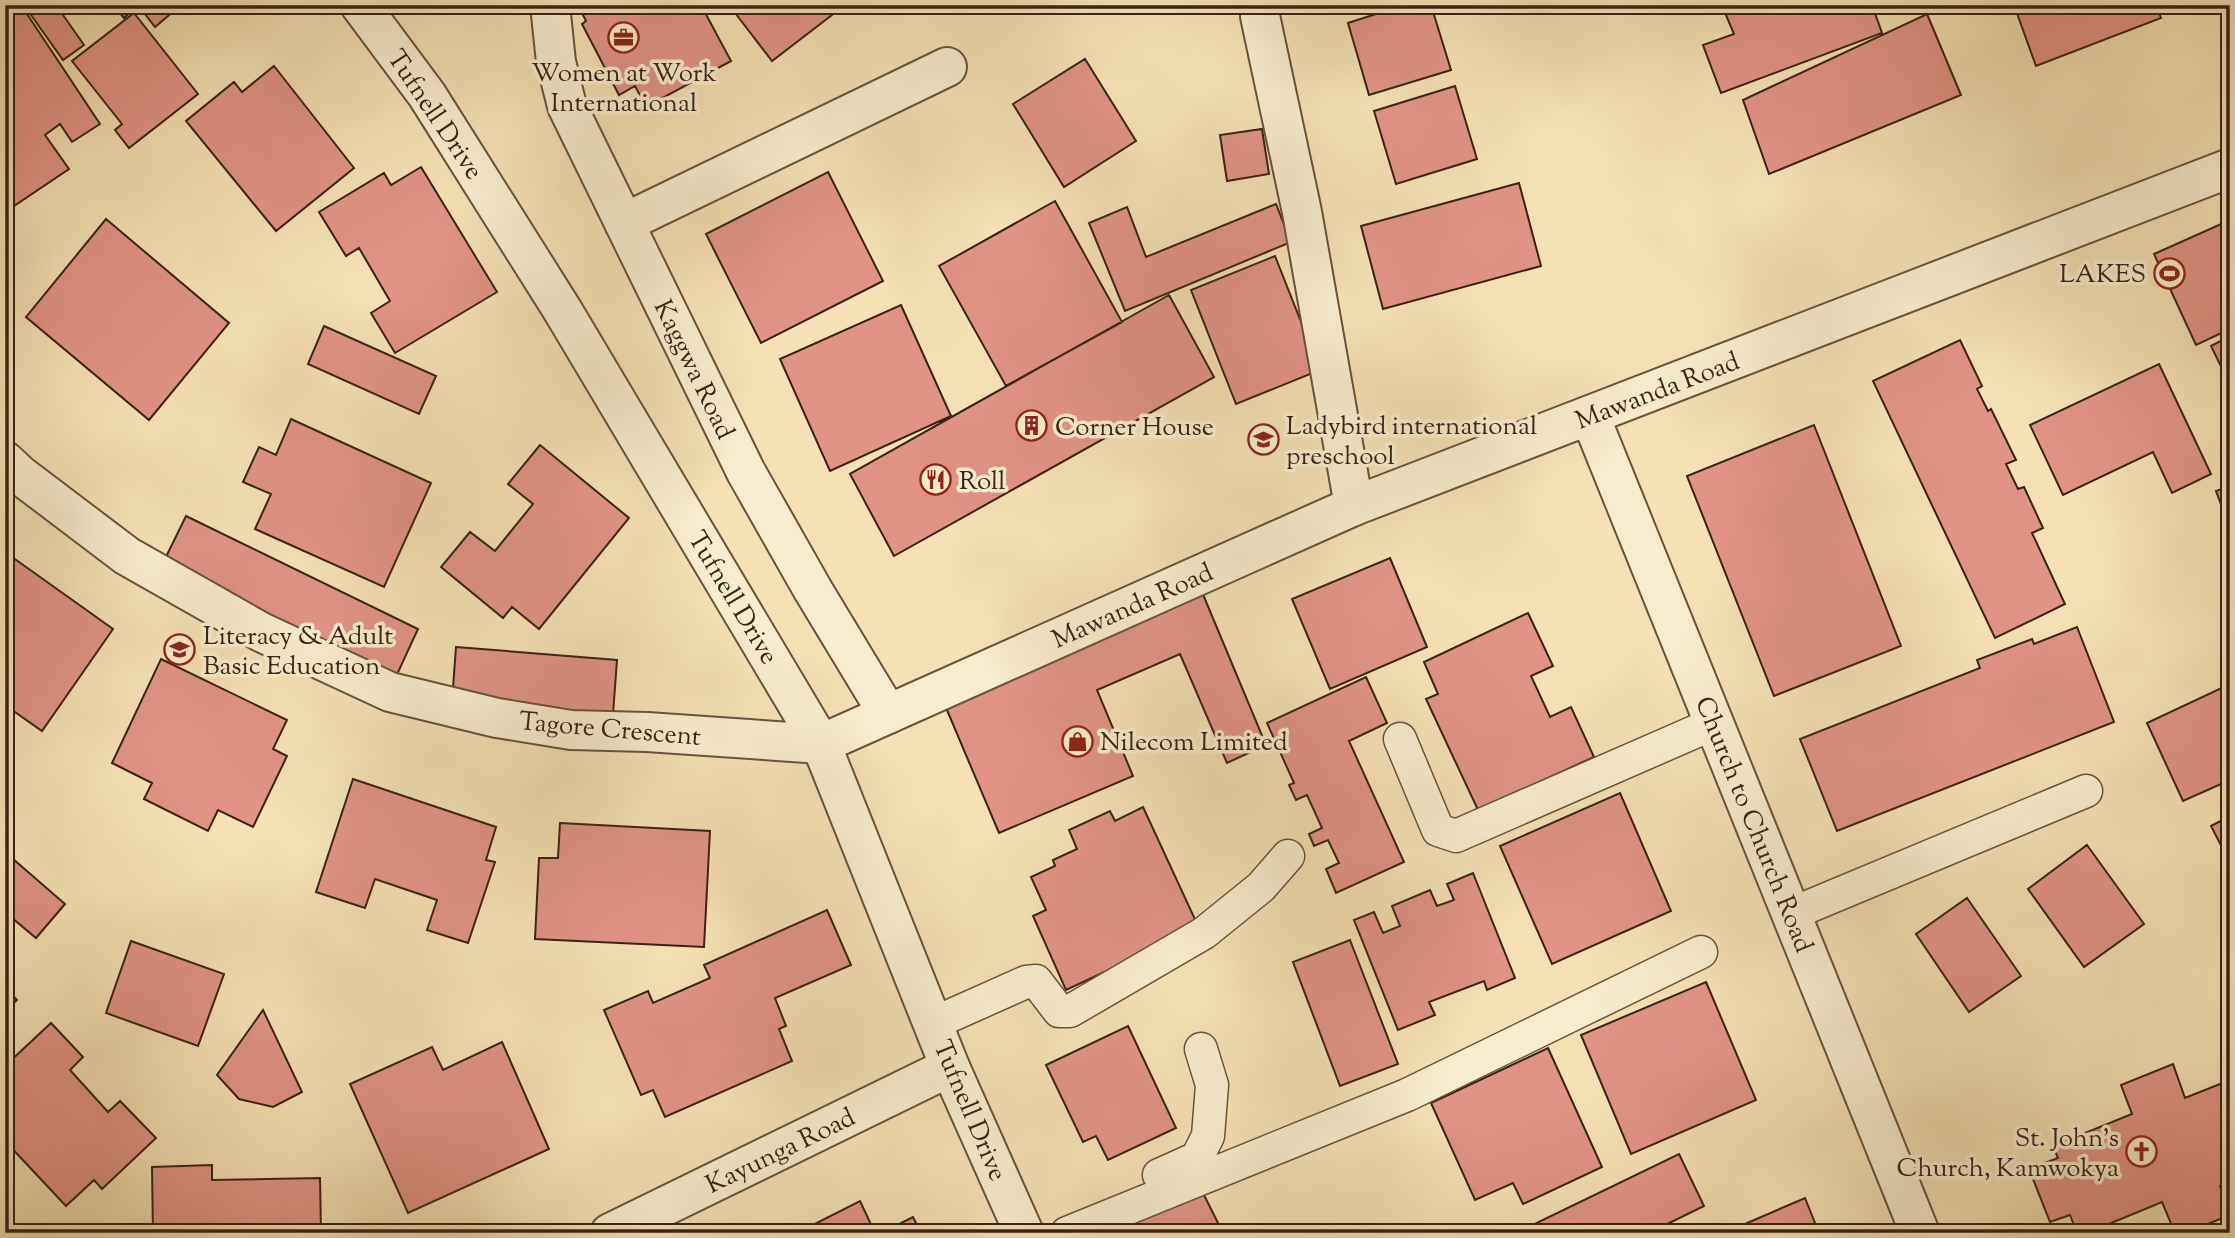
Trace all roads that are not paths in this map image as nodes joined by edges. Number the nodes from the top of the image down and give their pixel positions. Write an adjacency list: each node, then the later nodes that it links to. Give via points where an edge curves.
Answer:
1 (360, 5): 13 (street, Tufnell Drive, via 427,95 557,300)
2 (550, 5): 6 (street, Kaggwa Road, via 556,62 567,106)
3 (1260, 16): 9 (street, via 1303,212)
4 (947, 67): 6 (street)
5 (2230, 168): 7 (street, Mawanda Road)
6 (624, 223): 10 (street, Kaggwa Road, via 746,472)
7 (1590, 416): 9 (street, Mawanda Road); 11 (street, Church to Church Road)
8 (5, 461): 13 (street, Tagore Crescent, via 127,556 261,632 390,692 571,730)
9 (1354, 506): 10 (street, Mawanda Road)
10 (888, 713): 13 (street, Mawanda Road)
11 (1715, 723): 12 (lane, via 1456,836 1438,830); 16 (street, Church to Church Road)
12 (1401, 739)
13 (821, 744): 18 (street, Tufnell Drive)
14 (2086, 791): 16 (lane)
15 (1288, 856): 18 (lane, via 1261,887 1203,933 1070,1011 1059,1011 1036,981)
16 (1791, 914): 25 (street, Church to Church Road)
17 (1701, 952): 24 (lane, via 1407,1095)
18 (934, 1023): 20 (street, Tufnell Drive)
19 (1201, 1049): 23 (lane, via 1212,1085 1208,1136 1196,1158)
20 (950, 1067): 21 (street, Kayunga Road); 22 (street, Tufnell Drive)
21 (610, 1233)
22 (1024, 1233)
23 (1030, 1233)
24 (1067, 1233)
25 (1920, 1233)

